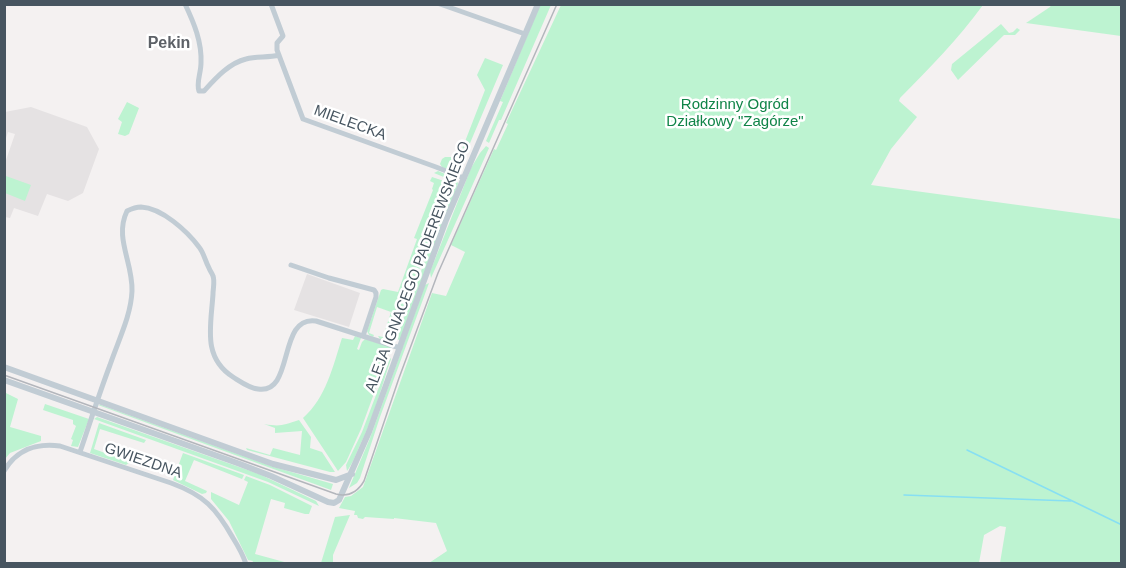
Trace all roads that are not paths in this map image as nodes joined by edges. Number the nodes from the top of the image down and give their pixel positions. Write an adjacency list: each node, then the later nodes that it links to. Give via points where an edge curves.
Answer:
1 (185, 4): 6 (street, via 201,50 199,91 240,61)
2 (271, 4): 6 (street, MIELECKA, via 283,36 276,47)
3 (440, 4): 5 (street)
4 (538, 4): 5 (street, ALEJA IGNACEGO PADEREWSKIEGO)
5 (525, 34): 7 (street, ALEJA IGNACEGO PADEREWSKIEGO)
6 (279, 55): 7 (street, MIELECKA, via 303,118)
7 (464, 178): 10 (street, ALEJA IGNACEGO PADEREWSKIEGO)
8 (291, 265): 9 (street, via 374,290 376,297)
9 (363, 336): 10 (street); 13 (street, via 316,321 302,322 277,380 268,389 249,386 228,373 212,351 214,278 202,251 165,214 150,209 127,210 121,226 132,293)
10 (400, 348): 17 (street, ALEJA IGNACEGO PADEREWSKIEGO)
11 (4, 367): 13 (street)
12 (4, 380): 14 (street)
13 (97, 400): 14 (street); 18 (street, via 273,464)
14 (93, 412): 15 (street); 19 (street, via 250,468 328,502 339,500)
15 (80, 452): 16 (street, GWIEZDNA, via 48,444 36,446 17,456); 20 (street, GWIEZDNA, via 188,489 204,499 225,525)
16 (4, 471)
17 (352, 474): 18 (street); 19 (street, ALEJA IGNACEGO PADEREWSKIEGO)
18 (336, 480): 19 (street)
19 (342, 492)
20 (246, 564)

